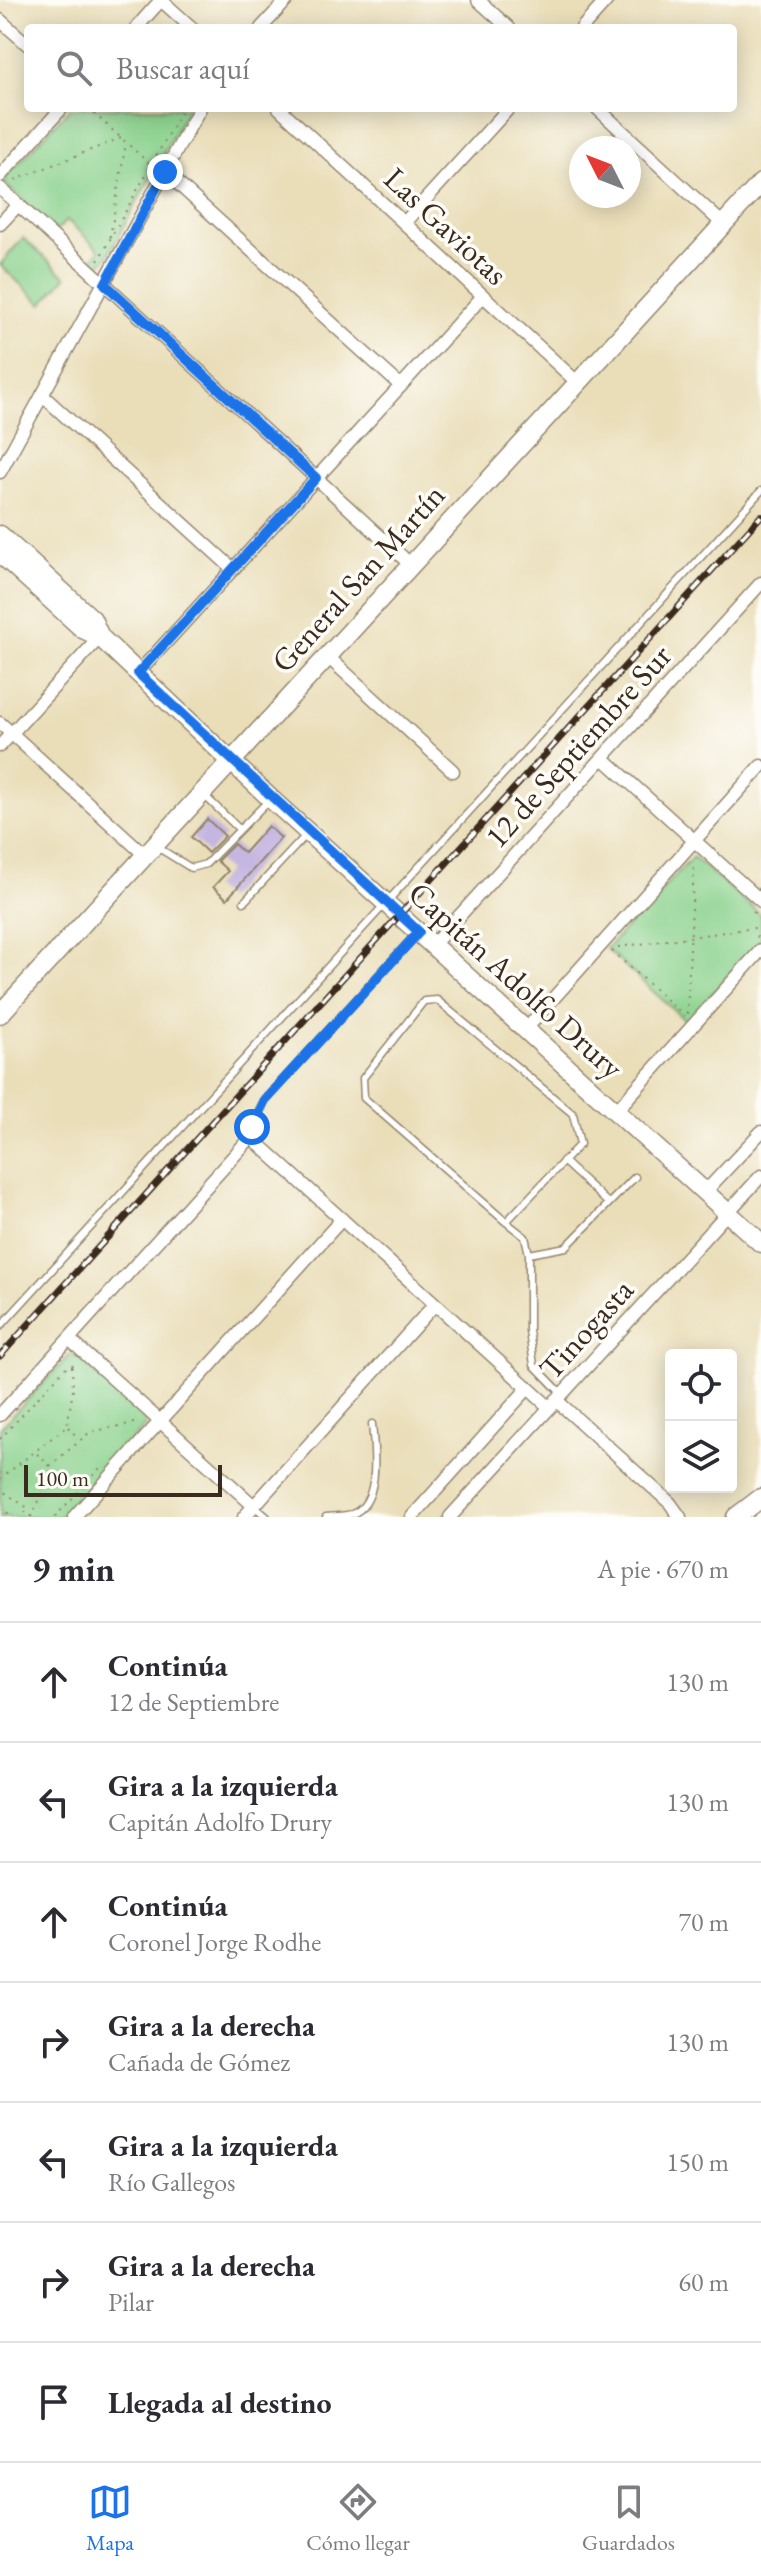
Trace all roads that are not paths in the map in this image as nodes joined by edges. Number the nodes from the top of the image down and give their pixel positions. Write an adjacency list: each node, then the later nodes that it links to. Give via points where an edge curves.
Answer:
1 (161, 0): 6 (street); 7 (street)
2 (287, 0): 8 (street)
3 (478, 0): 9 (street)
4 (607, 0): 10 (street)
5 (0, 20): 11 (street)
6 (140, 24)
7 (188, 24)
8 (265, 24)
9 (505, 24)
10 (586, 24)
11 (24, 41)
12 (58, 112): 18 (street)
13 (198, 112): 17 (street)
14 (283, 112): 22 (street, Las Gaviotas)
15 (505, 112): 22 (street)
16 (601, 112): 24 (street)
17 (165, 172): 25 (street); 28 (street)
18 (0, 176)
19 (761, 183): 24 (main road, General San Martín)
20 (0, 188): 21 (street)
21 (18, 205): 23 (street); 25 (street)
22 (404, 223): 26 (street, Las Gaviotas)
23 (0, 224)
24 (723, 224): 27 (main road, General San Martín)
25 (105, 284): 29 (street); 31 (street)
26 (483, 296): 27 (street, Las Gaviotas); 28 (street)
27 (578, 383): 35 (main road, General San Martín)
28 (401, 386): 31 (street)
29 (42, 395): 30 (street); 36 (street)
30 (0, 472)
31 (316, 478): 35 (street); 36 (street)
32 (761, 491): 56 (lane)
33 (0, 535): 38 (main road, via 92,619)
34 (0, 553): 38 (main road, via 83,629)
35 (411, 565): 39 (main road, General San Martín)
36 (233, 569): 40 (street)
37 (761, 584): 44 (street, 12 de Septiembre Sur)
38 (100, 637): 40 (main road, Capitán Adolfo Drury); 42 (street)
39 (327, 656): 45 (main road, General San Martín); 47 (street)
40 (138, 673): 45 (main road, Capitán Adolfo Drury)
41 (0, 723): 42 (street)
42 (11, 734): 43 (street); 53 (street)
43 (0, 746)
44 (603, 758): 52 (street); 58 (street, 12 de Septiembre Sur)
45 (231, 761): 48 (main road, General San Martín); 49 (main road, Capitán Adolfo Drury)
46 (761, 766): 52 (street)
47 (453, 771)
48 (202, 793): 50 (lane); 53 (main road, General San Martín)
49 (270, 798): 50 (lane); 51 (main road, Capitán Adolfo Drury)
50 (239, 829): 53 (lane, via 206,864 191,868)
51 (309, 832): 55 (lane); 56 (main road, Capitán Adolfo Drury)
52 (694, 840): 54 (street); 61 (street)
53 (150, 850): 60 (main road, General San Martín)
54 (761, 901)
55 (244, 902)
56 (387, 903): 57 (main road, Capitán Adolfo Drury); 76 (lane)
57 (419, 932): 58 (main road, Capitán Adolfo Drury); 64 (lane, via 265,1100)
58 (433, 945): 61 (main road, Capitán Adolfo Drury)
59 (761, 950): 62 (street)
60 (0, 1014)
61 (526, 1029): 62 (main road, Capitán Adolfo Drury)
62 (616, 1111): 68 (main road, Capitán Adolfo Drury)
63 (761, 1132): 68 (street)
64 (251, 1137): 71 (street); 77 (street)
65 (563, 1161): 69 (lane); 72 (lane); 72 (lane, via 580,1144 573,1114 437,1000 424,1001 363,1078 364,1098)
66 (761, 1176): 70 (street, Tinogasta)
67 (635, 1177): 69 (lane)
68 (705, 1192): 70 (main road, Capitán Adolfo Drury)
69 (608, 1203): 74 (lane, via 566,1247)
70 (728, 1213): 73 (main road, Capitán Adolfo Drury); 79 (street, Tinogasta)
71 (342, 1219): 75 (street); 81 (street)
72 (506, 1222): 74 (lane, via 525,1237)
73 (761, 1243)
74 (529, 1254): 79 (lane, via 534,1365)
75 (435, 1304): 78 (street); 84 (street)
76 (0, 1327)
77 (69, 1339): 80 (street); 81 (street)
78 (528, 1388): 79 (street); 89 (street, Tinogasta)
79 (556, 1401): 90 (street, Tinogasta); 91 (street)
80 (0, 1415)
81 (160, 1421): 84 (street); 85 (street)
82 (372, 1424): 88 (lane, via 375,1456 369,1498 355,1513)
83 (761, 1500): 92 (main road); 93 (main road)
84 (254, 1506): 86 (street); 87 (lane)
85 (74, 1517)
86 (244, 1517)
87 (267, 1517)
88 (326, 1517)
89 (412, 1517)
90 (450, 1517)
91 (680, 1517)
92 (736, 1517)
93 (761, 1517)

